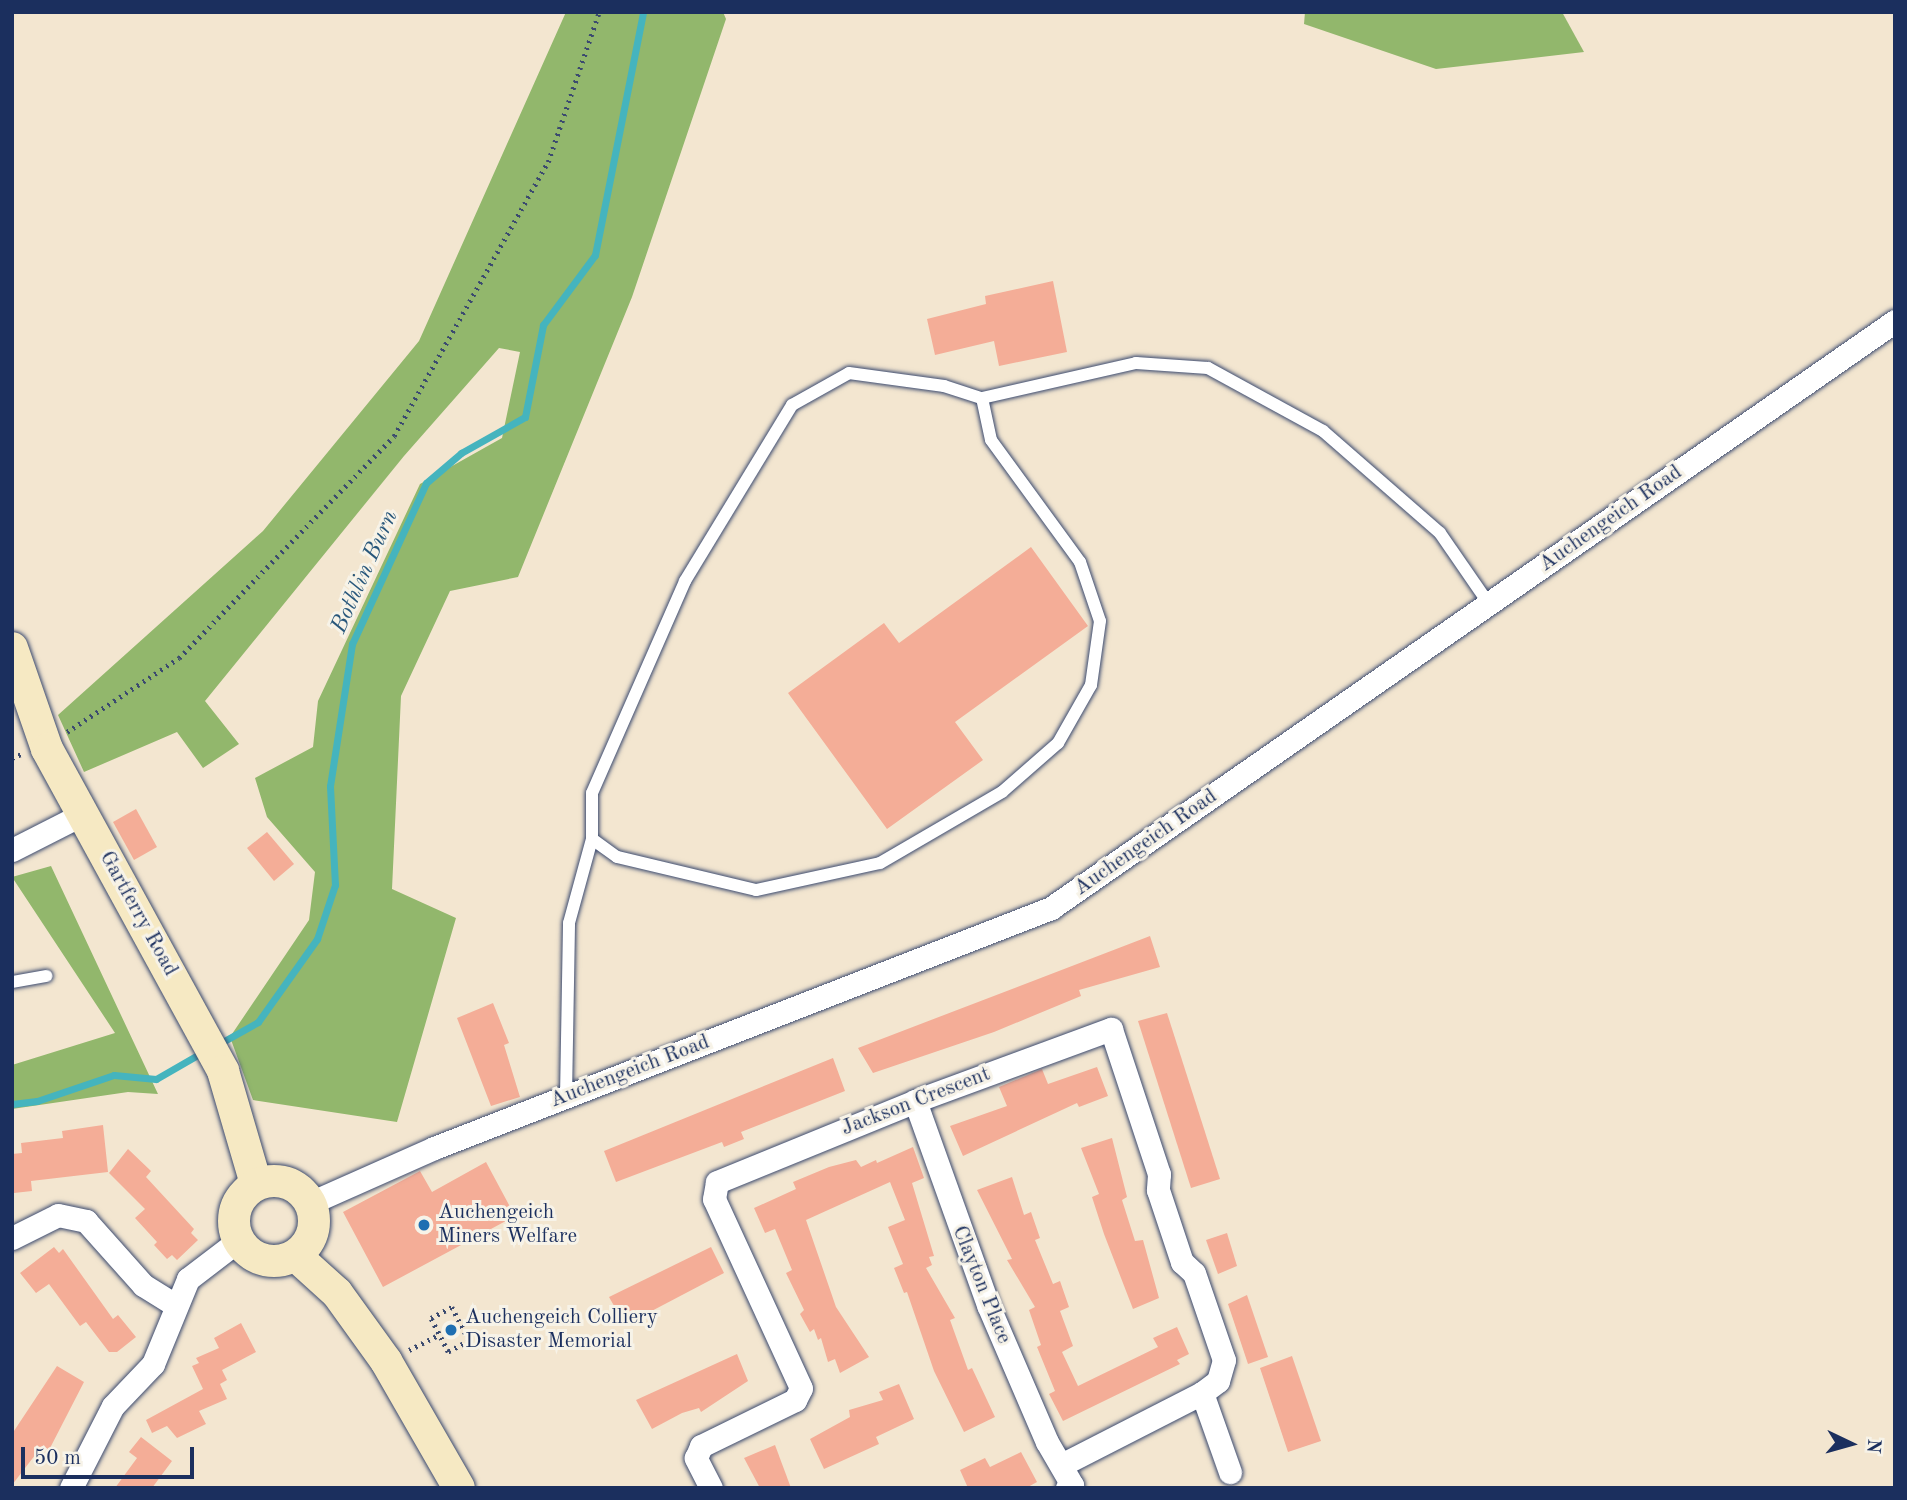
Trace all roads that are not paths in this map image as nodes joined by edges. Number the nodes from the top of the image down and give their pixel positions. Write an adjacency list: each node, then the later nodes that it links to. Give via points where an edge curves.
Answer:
1 (1895, 321): 3 (street, Auchengeich Road)
2 (982, 398): 3 (lane, via 1136,363 1208,368 1324,431 1440,533); 6 (lane, via 943,386 849,373 792,405 685,582 592,793); 6 (lane, via 991,440 1080,562 1100,621 1091,685 1058,743 1002,792 880,863 756,890 617,857)
3 (1489, 604): 10 (street, Auchengeich Road, via 1051,908)
4 (12, 648): 5 (street, Gartferry Road, via 45,744)
5 (83, 814): 7 (street); 12 (street, Gartferry Road, via 223,1071)
6 (592, 839): 10 (lane, via 569,923)
7 (12, 850)
8 (46, 976): 9 (lane)
9 (12, 982)
10 (566, 1097): 13 (street, Auchengeich Road)
11 (915, 1101): 18 (street, Jackson Crescent, via 1111,1029 1159,1174 1158,1190 1182,1262 1195,1273 1224,1360 1218,1381); 19 (street, Clayton Place, via 988,1305 1047,1442); 23 (street, Jackson Crescent, via 717,1182 713,1199 801,1388 795,1400 701,1446 696,1458)
12 (256, 1184): 13 (street, via 286,1183); 15 (street, via 237,1208 234,1224)
13 (310, 1203): 16 (street, via 313,1230 307,1246)
14 (12, 1238): 17 (street, via 58,1215 86,1221 143,1285)
15 (239, 1240): 16 (street, via 246,1251 265,1259); 17 (street, via 199,1266)
16 (296, 1256): 22 (street, via 337,1293 386,1362)
17 (174, 1304): 21 (street, via 153,1364 113,1406)
18 (1202, 1393): 19 (street, Jackson Crescent); 20 (street)
19 (1063, 1464): 24 (street, via 1072,1485)
20 (1230, 1472)
21 (71, 1488)
22 (459, 1488)
23 (710, 1488)
24 (1067, 1488)

